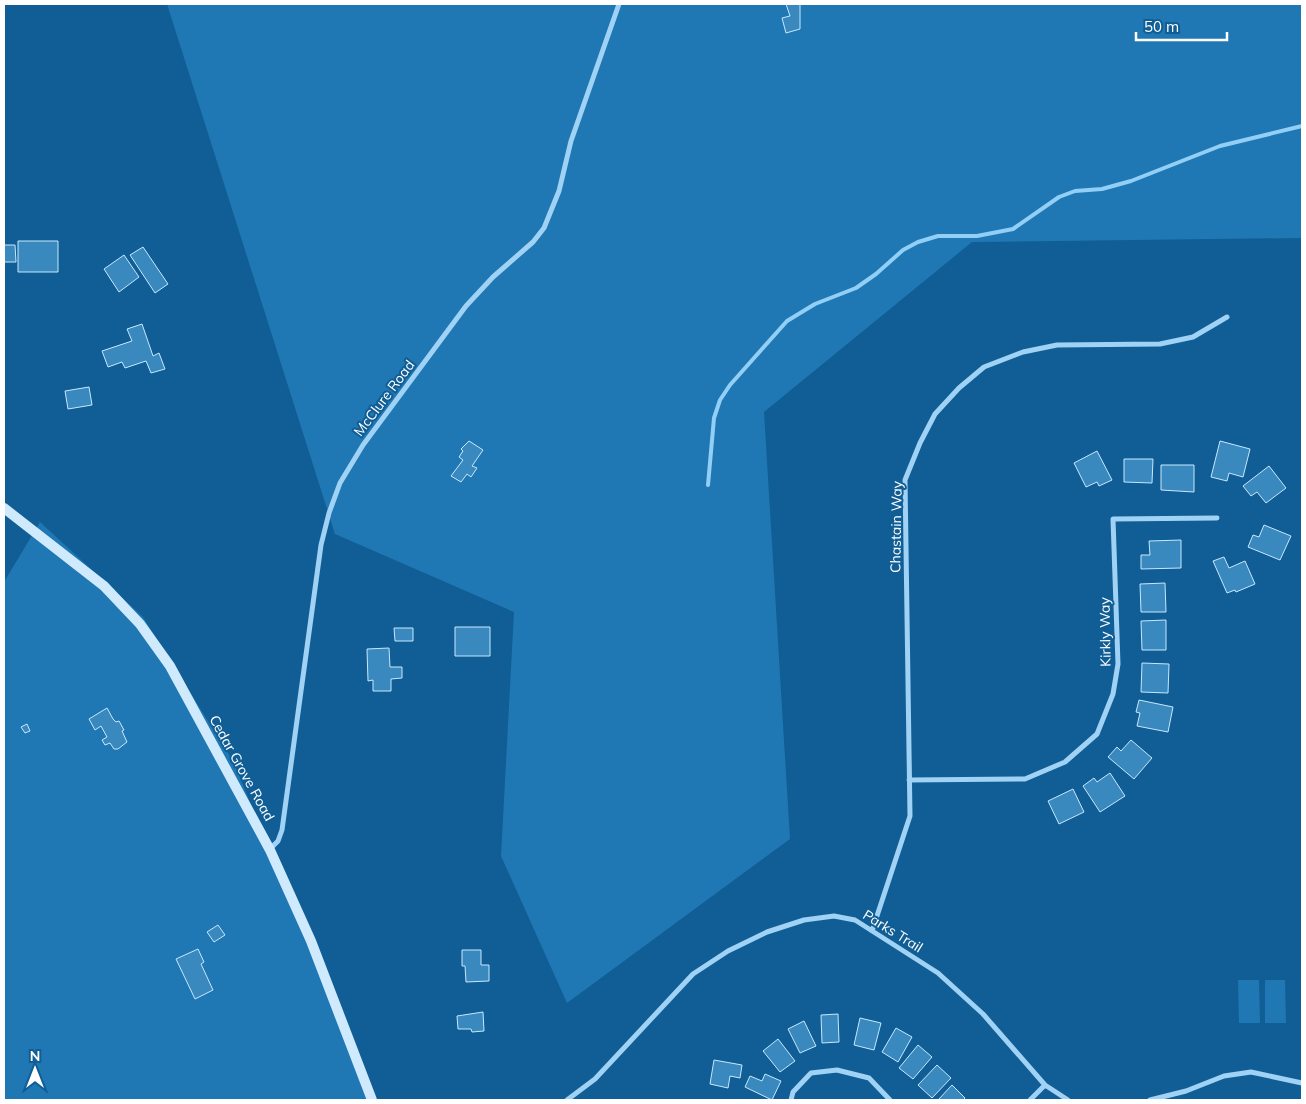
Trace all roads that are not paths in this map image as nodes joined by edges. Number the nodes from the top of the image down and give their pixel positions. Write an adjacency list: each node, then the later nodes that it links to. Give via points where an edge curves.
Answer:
1 (619, 4): 6 (street, McClure Road, via 544,228 466,306 363,445 340,483 321,545 282,830)
2 (1227, 317): 5 (street, Chastain Way, via 1193,337 1160,344 1057,345 1023,352 984,367 935,414 905,480)
3 (4, 508): 6 (main road, Cedar Grove Road, via 104,586 140,624 170,666)
4 (1217, 518): 5 (street, Kirkly Way, via 1113,519 1118,664 1113,694 1097,734 1065,762 1025,780)
5 (909, 780): 7 (street, Chastain Way, via 910,816)
6 (270, 850): 10 (main road, Cedar Grove Road, via 310,941)
7 (872, 931): 9 (street, Parks Trail, via 938,973 982,1014); 11 (street, Parks Trail, via 855,920 834,916 804,920 766,932 728,951 693,974 595,1079)
8 (1302, 1083): 16 (street, via 1252,1072 1224,1076 1186,1091)
9 (1045, 1085): 14 (street); 15 (street, Parks Trail)
10 (372, 1100)
11 (567, 1100)
12 (791, 1100): 13 (street, via 794,1092 812,1073 837,1070 869,1078)
13 (890, 1100)
14 (1030, 1100)
15 (1068, 1100)
16 (1150, 1100)

